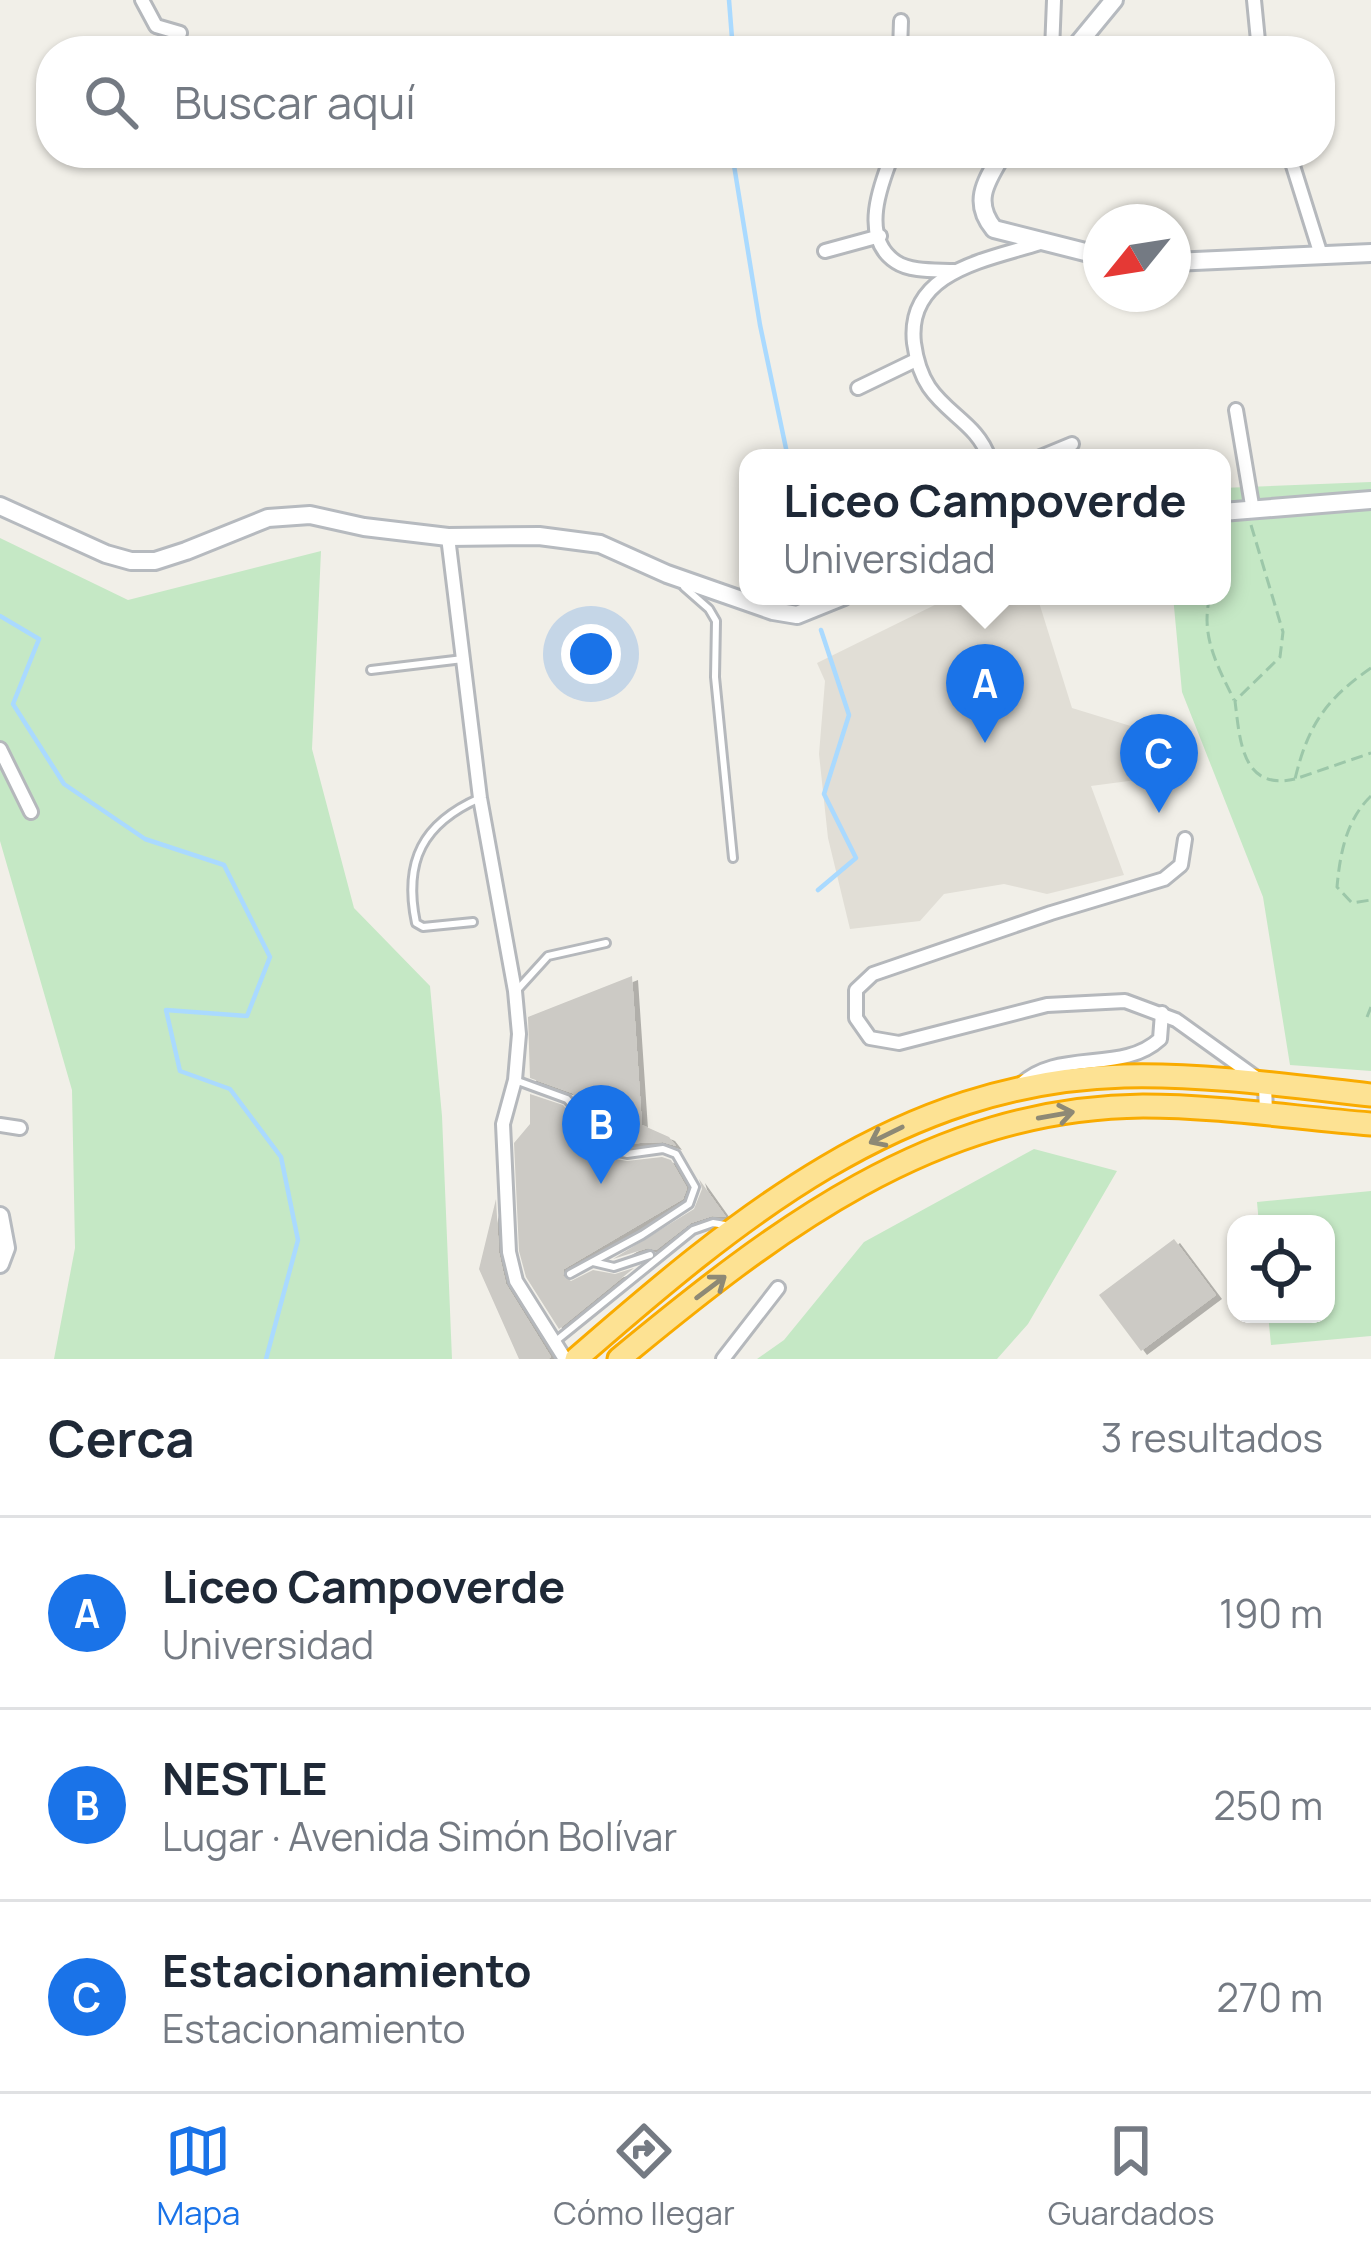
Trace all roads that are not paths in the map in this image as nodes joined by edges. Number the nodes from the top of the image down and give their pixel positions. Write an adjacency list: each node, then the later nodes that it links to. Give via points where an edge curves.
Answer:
1 (142, 0): 7 (street, via 155,26)
2 (1054, 0): 9 (street)
3 (1114, 0): 10 (street)
4 (1254, 0): 11 (street)
5 (1265, 0): 12 (street)
6 (901, 21): 8 (street)
7 (180, 33)
8 (900, 36)
9 (1053, 36)
10 (1084, 36)
11 (1258, 36)
12 (1261, 36)
13 (887, 168): 16 (street, via 875,196)
14 (995, 168): 17 (street, via 982,193 986,219)
15 (1293, 168): 20 (street)
16 (880, 236): 18 (street); 23 (street, via 897,263)
17 (1040, 243): 19 (street); 23 (street)
18 (825, 251)
19 (1083, 252)
20 (1320, 252): 21 (street); 22 (street)
21 (1371, 253)
22 (1191, 261)
23 (955, 271): 24 (street, via 916,306)
24 (916, 360): 25 (street); 28 (street, via 929,387)
25 (858, 388)
26 (1236, 410): 33 (street)
27 (1072, 444): 29 (street)
28 (986, 449)
29 (1060, 449)
30 (1371, 500): 33 (street)
31 (0, 506): 34 (street, via 131,561 186,551 268,518 310,515)
32 (1231, 512): 33 (street)
33 (1250, 512)
34 (448, 538): 35 (street, via 600,544); 39 (street)
35 (667, 574): 36 (street); 45 (lane, via 716,620)
36 (739, 598)
37 (758, 605): 38 (street, via 797,615)
38 (822, 605)
39 (463, 659): 40 (lane); 42 (street)
40 (371, 670)
41 (0, 749): 43 (street)
42 (480, 798): 46 (lane, via 428,833 411,897 423,927); 48 (street)
43 (31, 812)
44 (1185, 839): 49 (street, via 1181,865 1164,879 873,974 856,990 856,1018 870,1038 885,1043 1065,1003 1125,1000)
45 (733, 858)
46 (473, 922)
47 (606, 944): 48 (lane, via 548,956)
48 (515, 991): 50 (street)
49 (1162, 1012): 51 (street); 52 (street, via 1160,1039 1149,1049 1037,1070)
50 (515, 1080): 59 (lane, via 567,1099 613,1150 676,1154 695,1187 689,1204); 66 (street, via 502,1124 509,1252 516,1281)
51 (1265, 1084): 52 (highway, via 1127,1076); 53 (highway); 54 (street)
52 (1018, 1088): 60 (highway, one-way to 60, via 886,1133)
53 (1371, 1094)
54 (1266, 1115): 55 (highway); 60 (highway, one-way to 54, via 911,1157 1009,1123 1144,1106)
55 (1371, 1124)
56 (0, 1125): 57 (street)
57 (20, 1128)
58 (0, 1216): 63 (street)
59 (642, 1235): 61 (lane); 62 (lane)
60 (743, 1239): 61 (lane, via 704,1224); 68 (highway); 69 (highway, one-way to 60)
61 (651, 1258): 62 (lane, via 614,1267); 66 (lane)
62 (593, 1262): 64 (lane)
63 (0, 1264)
64 (570, 1274)
65 (778, 1288): 70 (street)
66 (554, 1342): 67 (street)
67 (565, 1359)
68 (576, 1359)
69 (619, 1359)
70 (723, 1359)

